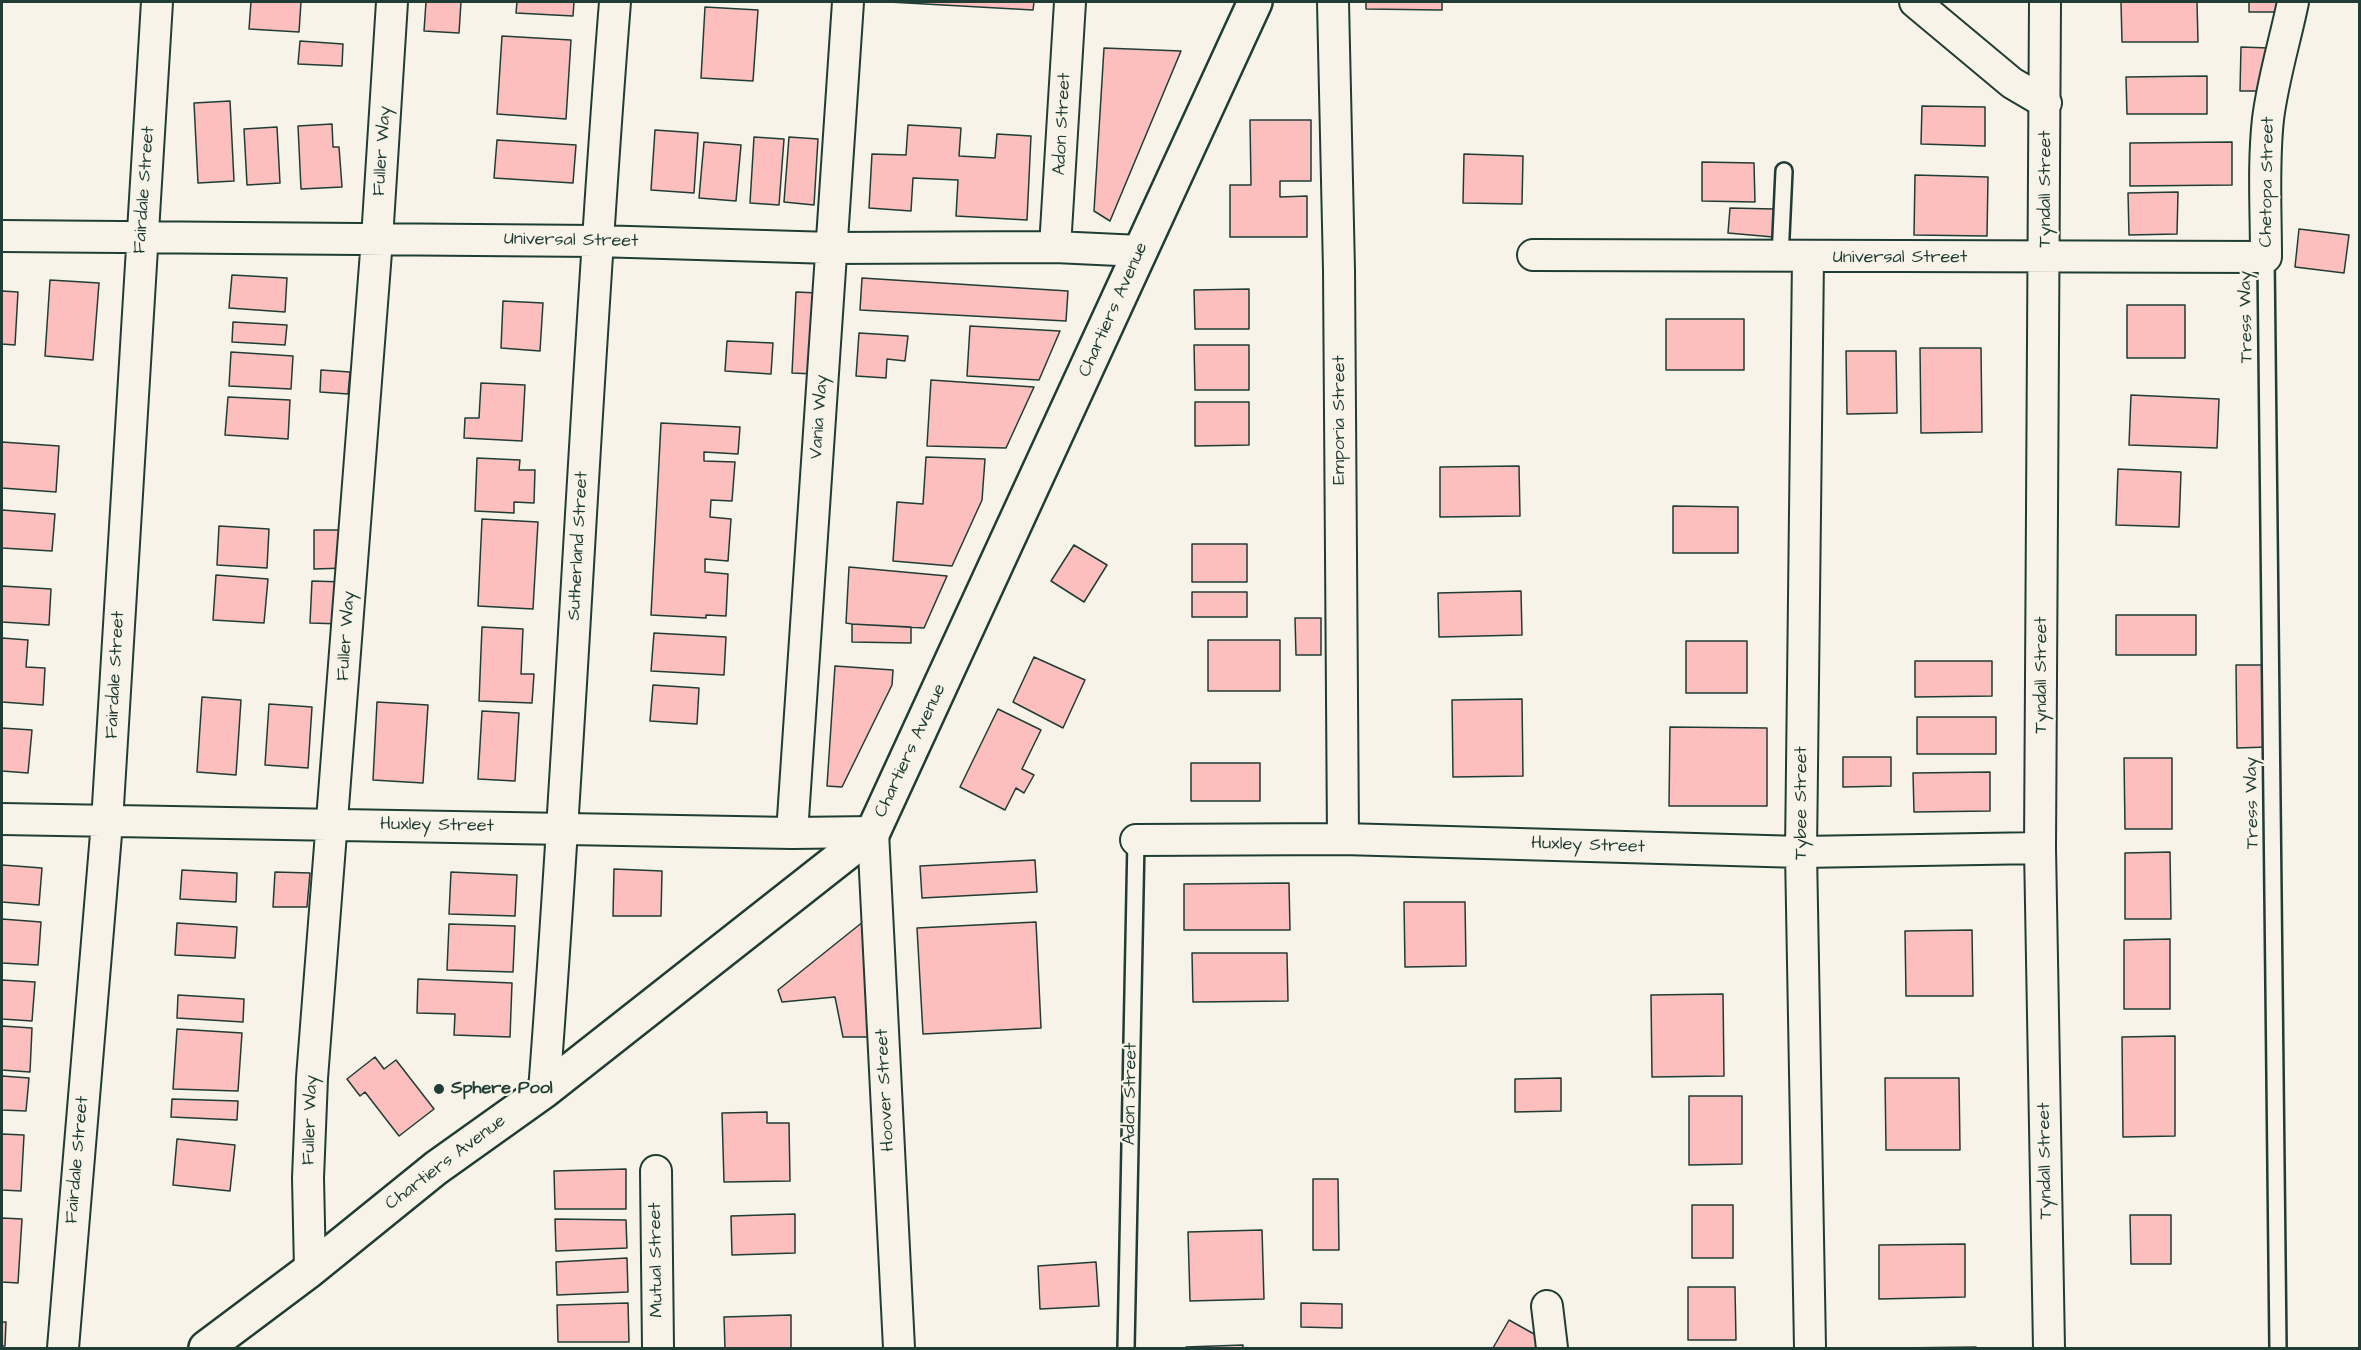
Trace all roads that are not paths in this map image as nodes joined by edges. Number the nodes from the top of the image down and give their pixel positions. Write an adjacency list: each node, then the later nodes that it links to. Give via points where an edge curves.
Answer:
1 (157, 2): 14 (street, Fairdale Street)
2 (392, 2): 15 (street, Fuller Way)
3 (615, 2): 16 (street, Sutherland Street)
4 (849, 2): 18 (street, Vania Way)
5 (1070, 2): 17 (street, Adon Street)
6 (1256, 2): 19 (street, Chartiers Avenue)
7 (1333, 2): 30 (street, Emporia Street)
8 (1916, 2): 11 (street, via 2012,83)
9 (2045, 2): 11 (street, Tyndall Street)
10 (2293, 2): 21 (street, Chetopa Street, via 2268,120)
11 (2046, 103): 23 (street, Tyndall Street)
12 (1784, 171): 22 (lane, Tybee Street)
13 (2, 236): 14 (street, Universal Street)
14 (142, 237): 15 (street, Universal Street); 25 (street, Fairdale Street)
15 (377, 239): 16 (street, Universal Street); 26 (street, Fuller Way)
16 (596, 241): 18 (street, Universal Street); 27 (street, Sutherland Street)
17 (1055, 247): 18 (street, Universal Street); 19 (street, Universal Street)
18 (832, 248): 29 (street, Vania Way)
19 (1140, 251): 28 (street, Chartiers Avenue)
20 (1533, 255): 22 (street, Universal Street)
21 (2266, 257): 23 (street, Universal Street); 46 (lane, Tress Way)
22 (1794, 258): 23 (street, Universal Street); 33 (street, Tybee Street)
23 (2045, 258): 32 (street, Tyndall Street)
24 (2, 819): 25 (street, Huxley Street)
25 (107, 822): 26 (street, Huxley Street); 38 (street, Fairdale Street)
26 (332, 825): 27 (street, Huxley Street); 36 (street, Fuller Way, via 312,1078)
27 (564, 828): 29 (street, Huxley Street); 34 (street, Sutherland Street)
28 (873, 832): 29 (street, Huxley Street); 34 (street, Chartiers Avenue); 41 (street, Hoover Street)
29 (792, 833)
30 (1343, 839): 31 (street, Huxley Street); 33 (street, Huxley Street)
31 (1136, 840): 42 (lane, Adon Street)
32 (2040, 848): 33 (street, Huxley Street); 45 (street, Tyndall Street)
33 (1801, 852): 44 (street, Tybee Street)
34 (544, 1090): 36 (street, Chartiers Avenue, via 436,1168)
35 (656, 1171): 40 (street, Mutual Street)
36 (310, 1270): 39 (street, Chartiers Avenue)
37 (1547, 1306): 43 (street)
38 (63, 1348)
39 (206, 1348)
40 (658, 1348)
41 (899, 1348)
42 (1126, 1348)
43 (1552, 1348)
44 (1810, 1348)
45 (2049, 1348)
46 (2278, 1348)

